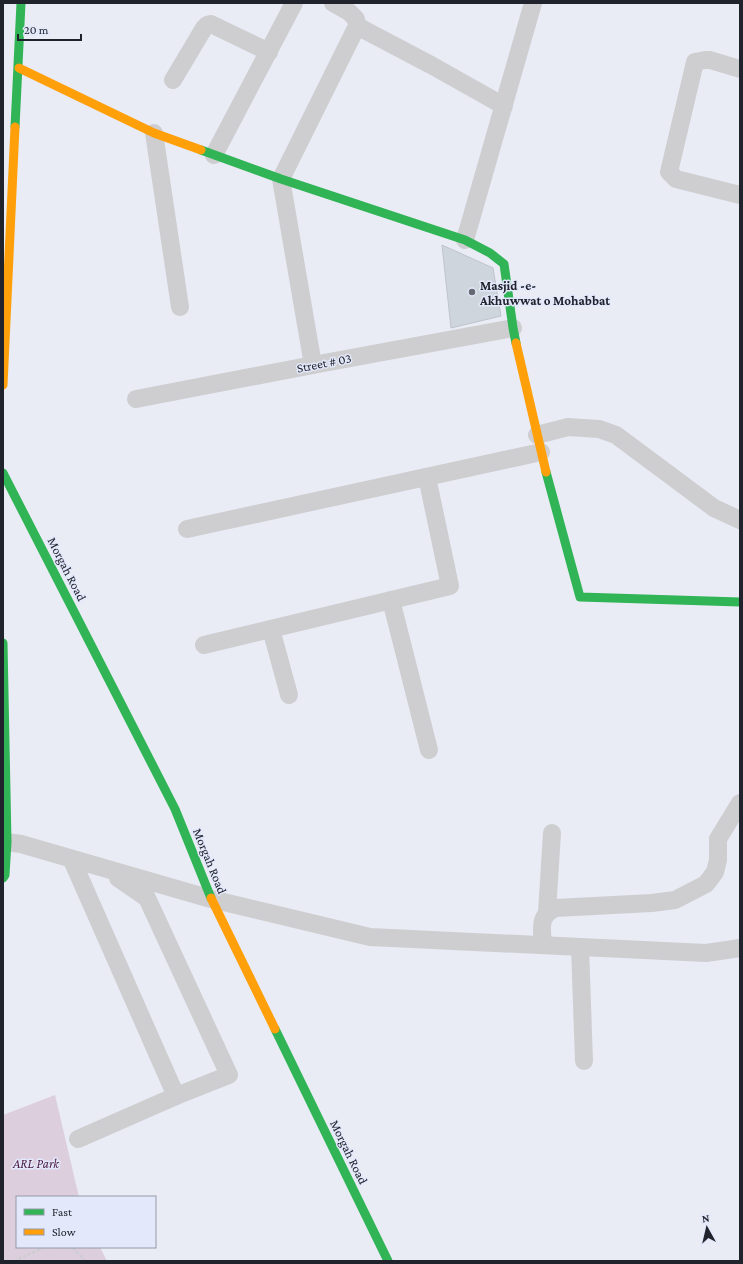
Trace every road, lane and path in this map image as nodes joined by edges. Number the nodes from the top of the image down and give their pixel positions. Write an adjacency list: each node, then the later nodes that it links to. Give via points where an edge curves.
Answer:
1 (21, 3): 7 (street)
2 (294, 3): 6 (street)
3 (333, 3): 5 (street, via 349,12 356,19)
4 (533, 3): 10 (street)
5 (357, 26): 10 (street); 13 (street)
6 (269, 52): 9 (street, via 211,24 207,25); 12 (street)
7 (19, 68): 11 (street); 19 (street)
8 (740, 70): 14 (street, via 710,60 696,62 669,172 676,178)
9 (173, 80)
10 (504, 106): 15 (street)
11 (154, 134): 12 (street); 16 (street)
12 (214, 155): 13 (street)
13 (281, 179): 15 (street); 18 (street)
14 (740, 195)
15 (465, 240): 17 (street, via 490,253 504,264)
16 (180, 307)
17 (513, 328): 18 (street, Street # 03); 21 (street)
18 (313, 365): 20 (street, Street # 03)
19 (3, 385)
20 (136, 399)
21 (539, 443): 23 (street); 24 (street, via 568,427 599,429 616,435 714,508); 27 (street, via 580,597)
22 (3, 473): 39 (street, Morgah Road, via 174,809)
23 (427, 477): 25 (street); 26 (street, via 450,586)
24 (740, 520)
25 (187, 529)
26 (391, 600): 28 (street); 32 (street)
27 (740, 602)
28 (271, 629): 30 (street); 31 (street)
29 (3, 643): 35 (street)
30 (204, 645)
31 (289, 695)
32 (429, 750)
33 (740, 803): 40 (street, via 718,839 715,872 706,884 675,900 555,908)
34 (552, 833): 40 (street)
35 (8, 842): 36 (street); 38 (street)
36 (72, 860): 37 (street); 45 (street)
37 (107, 869): 39 (street); 45 (street, via 147,898 229,1076)
38 (3, 878)
39 (210, 899): 41 (street, via 370,937); 51 (street, Morgah Road)
40 (547, 912): 41 (street, via 542,922)
41 (543, 945): 42 (street)
42 (580, 947): 43 (street, via 706,953); 44 (street)
43 (740, 948)
44 (584, 1061)
45 (176, 1096): 46 (street)
46 (78, 1139)
47 (43, 1248): 49 (path)
48 (73, 1248): 50 (path)
49 (14, 1261)
50 (85, 1261)
51 (388, 1261)

